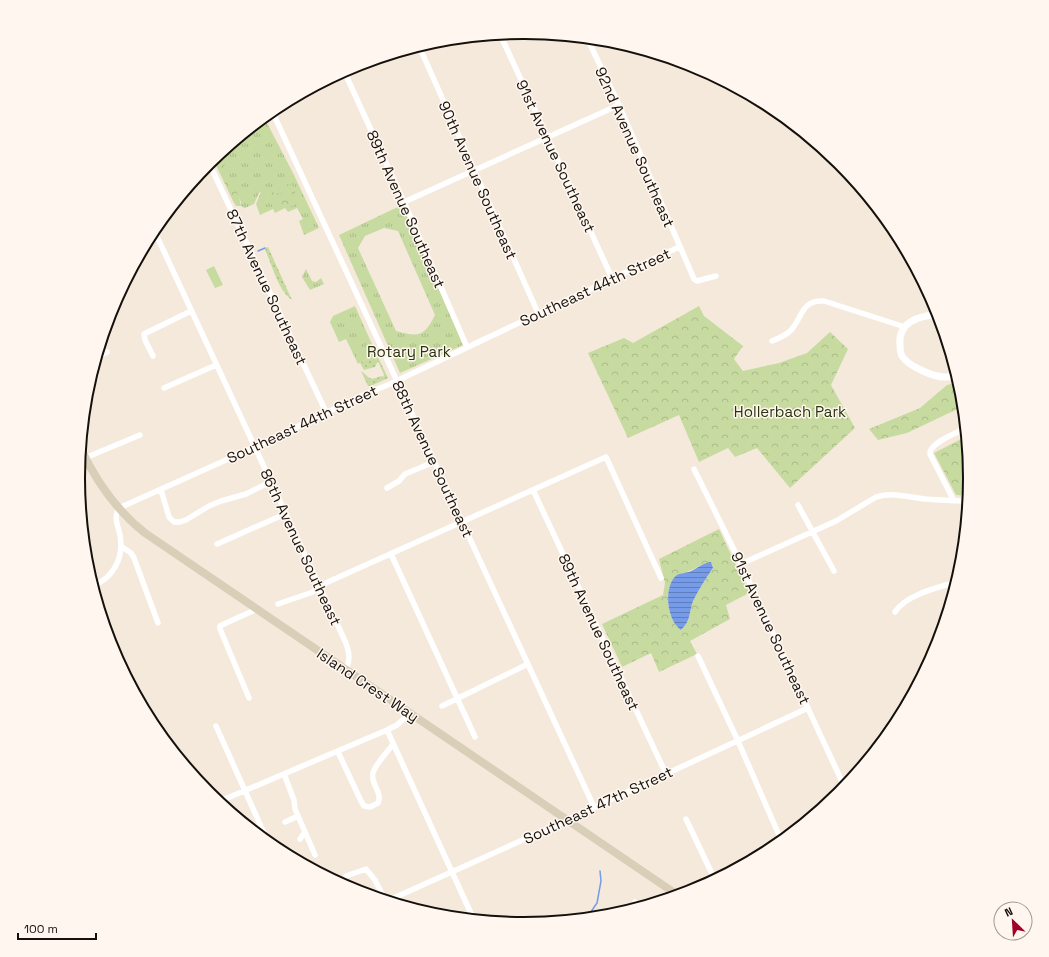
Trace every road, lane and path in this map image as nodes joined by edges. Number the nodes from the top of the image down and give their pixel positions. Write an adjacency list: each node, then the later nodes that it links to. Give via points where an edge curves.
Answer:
1 (503, 40): 7 (street, 91st Avenue Southeast)
2 (590, 44): 5 (street, 92nd Avenue Southeast)
3 (421, 51): 9 (street, 90th Avenue Southeast)
4 (346, 76): 10 (street, 89th Avenue Southeast)
5 (618, 105): 7 (street); 12 (street, 92nd Avenue Southeast)
6 (275, 117): 24 (street, 88th Avenue Southeast)
7 (548, 138): 9 (street); 14 (street, 91st Avenue Southeast)
8 (213, 170): 26 (street, 87th Avenue Southeast)
9 (474, 170): 10 (street); 16 (street, 90th Avenue Southeast)
10 (404, 202): 20 (street, 89th Avenue Southeast)
11 (157, 237): 15 (street, 86th Avenue Southeast)
12 (679, 247): 13 (street, 92nd Avenue Southeast, via 694,278 698,281); 14 (street, Southeast 44th Street)
13 (716, 276)
14 (612, 278): 16 (street, Southeast 44th Street)
15 (192, 311): 21 (street, via 144,334); 22 (street, 86th Avenue Southeast)
16 (538, 313): 20 (street, Southeast 44th Street)
17 (933, 315): 18 (street, via 915,319)
18 (905, 327): 19 (street, via 817,300 806,307 788,333); 23 (street, via 899,341 905,360 938,376)
19 (772, 341)
20 (467, 347): 24 (street, Southeast 44th Street)
21 (153, 356)
22 (216, 365): 25 (street); 29 (street, 86th Avenue Southeast)
23 (952, 376)
24 (396, 381): 26 (street, Southeast 44th Street); 32 (street, 88th Avenue Southeast)
25 (164, 388)
26 (326, 412): 29 (street, Southeast 44th Street)
27 (961, 431): 38 (street, via 937,443 929,451)
28 (140, 435): 30 (street)
29 (254, 447): 34 (street, 86th Avenue Southeast); 36 (street, Southeast 44th Street)
30 (85, 458)
31 (86, 459): 41 (main road, Island Crest Way)
32 (434, 462): 35 (street, via 405,474); 43 (street, 88th Avenue Southeast)
33 (694, 469): 48 (street, 91st Avenue Southeast)
34 (270, 482): 36 (street, via 246,494 209,506 180,522 174,522 169,518); 42 (street, 86th Avenue Southeast)
35 (388, 488)
36 (162, 490): 41 (street, Southeast 44th Street)
37 (533, 490): 43 (street); 50 (street, via 606,457); 73 (street, 89th Avenue Southeast)
38 (954, 500): 39 (street); 44 (street, via 884,495 871,499 849,514)
39 (963, 501)
40 (798, 505): 44 (street)
41 (119, 508): 46 (street, via 116,519); 55 (main road, Island Crest Way, via 150,537)
42 (285, 514): 45 (street); 53 (street, 86th Avenue Southeast)
43 (462, 522): 47 (street); 59 (street, 88th Avenue Southeast)
44 (813, 532): 48 (street); 49 (street)
45 (217, 544)
46 (121, 546): 51 (street, via 115,569); 57 (street, via 134,558)
47 (391, 554): 53 (street); 62 (street)
48 (741, 564): 64 (street, 91st Avenue Southeast)
49 (834, 571)
50 (661, 578)
51 (98, 583)
52 (951, 584): 56 (street, via 910,598)
53 (319, 587): 54 (street, via 310,593); 60 (street, 86th Avenue Southeast, via 348,649 349,664)
54 (278, 604)
55 (257, 609): 60 (main road, Island Crest Way); 61 (street, via 220,626)
56 (895, 612)
57 (158, 623)
58 (698, 656): 69 (street)
59 (528, 664): 62 (street); 77 (street, 88th Avenue Southeast)
60 (346, 670): 65 (main road, Island Crest Way)
61 (249, 698)
62 (458, 698): 63 (street); 68 (street)
63 (442, 706)
64 (808, 708): 69 (street, Southeast 47th Street); 74 (street, 91st Avenue Southeast)
65 (410, 713): 67 (street); 80 (main road, Island Crest Way)
66 (216, 726): 75 (street)
67 (387, 730): 70 (street); 71 (street)
68 (476, 737)
69 (738, 741): 73 (street, Southeast 47th Street); 84 (street)
70 (393, 744): 71 (street, via 373,772 380,800 370,806 364,806 361,801); 87 (street)
71 (338, 752): 72 (street)
72 (284, 774): 75 (street); 78 (street)
73 (666, 774): 77 (street, Southeast 47th Street)
74 (843, 781)
75 (245, 791): 76 (street); 82 (street)
76 (225, 799)
77 (594, 807): 80 (street, Southeast 47th Street)
78 (298, 816): 81 (street); 83 (street)
79 (686, 819): 89 (street)
80 (567, 820): 87 (street, Southeast 47th Street); 90 (main road, Island Crest Way)
81 (285, 822)
82 (263, 832)
83 (305, 832): 85 (street); 86 (street)
84 (779, 836)
85 (300, 839)
86 (315, 855)
87 (452, 871): 92 (street, Southeast 47th Street); 93 (street)
88 (346, 876): 91 (street, via 366,869)
89 (713, 876)
90 (673, 892)
91 (383, 895)
92 (393, 898)
93 (472, 914)

